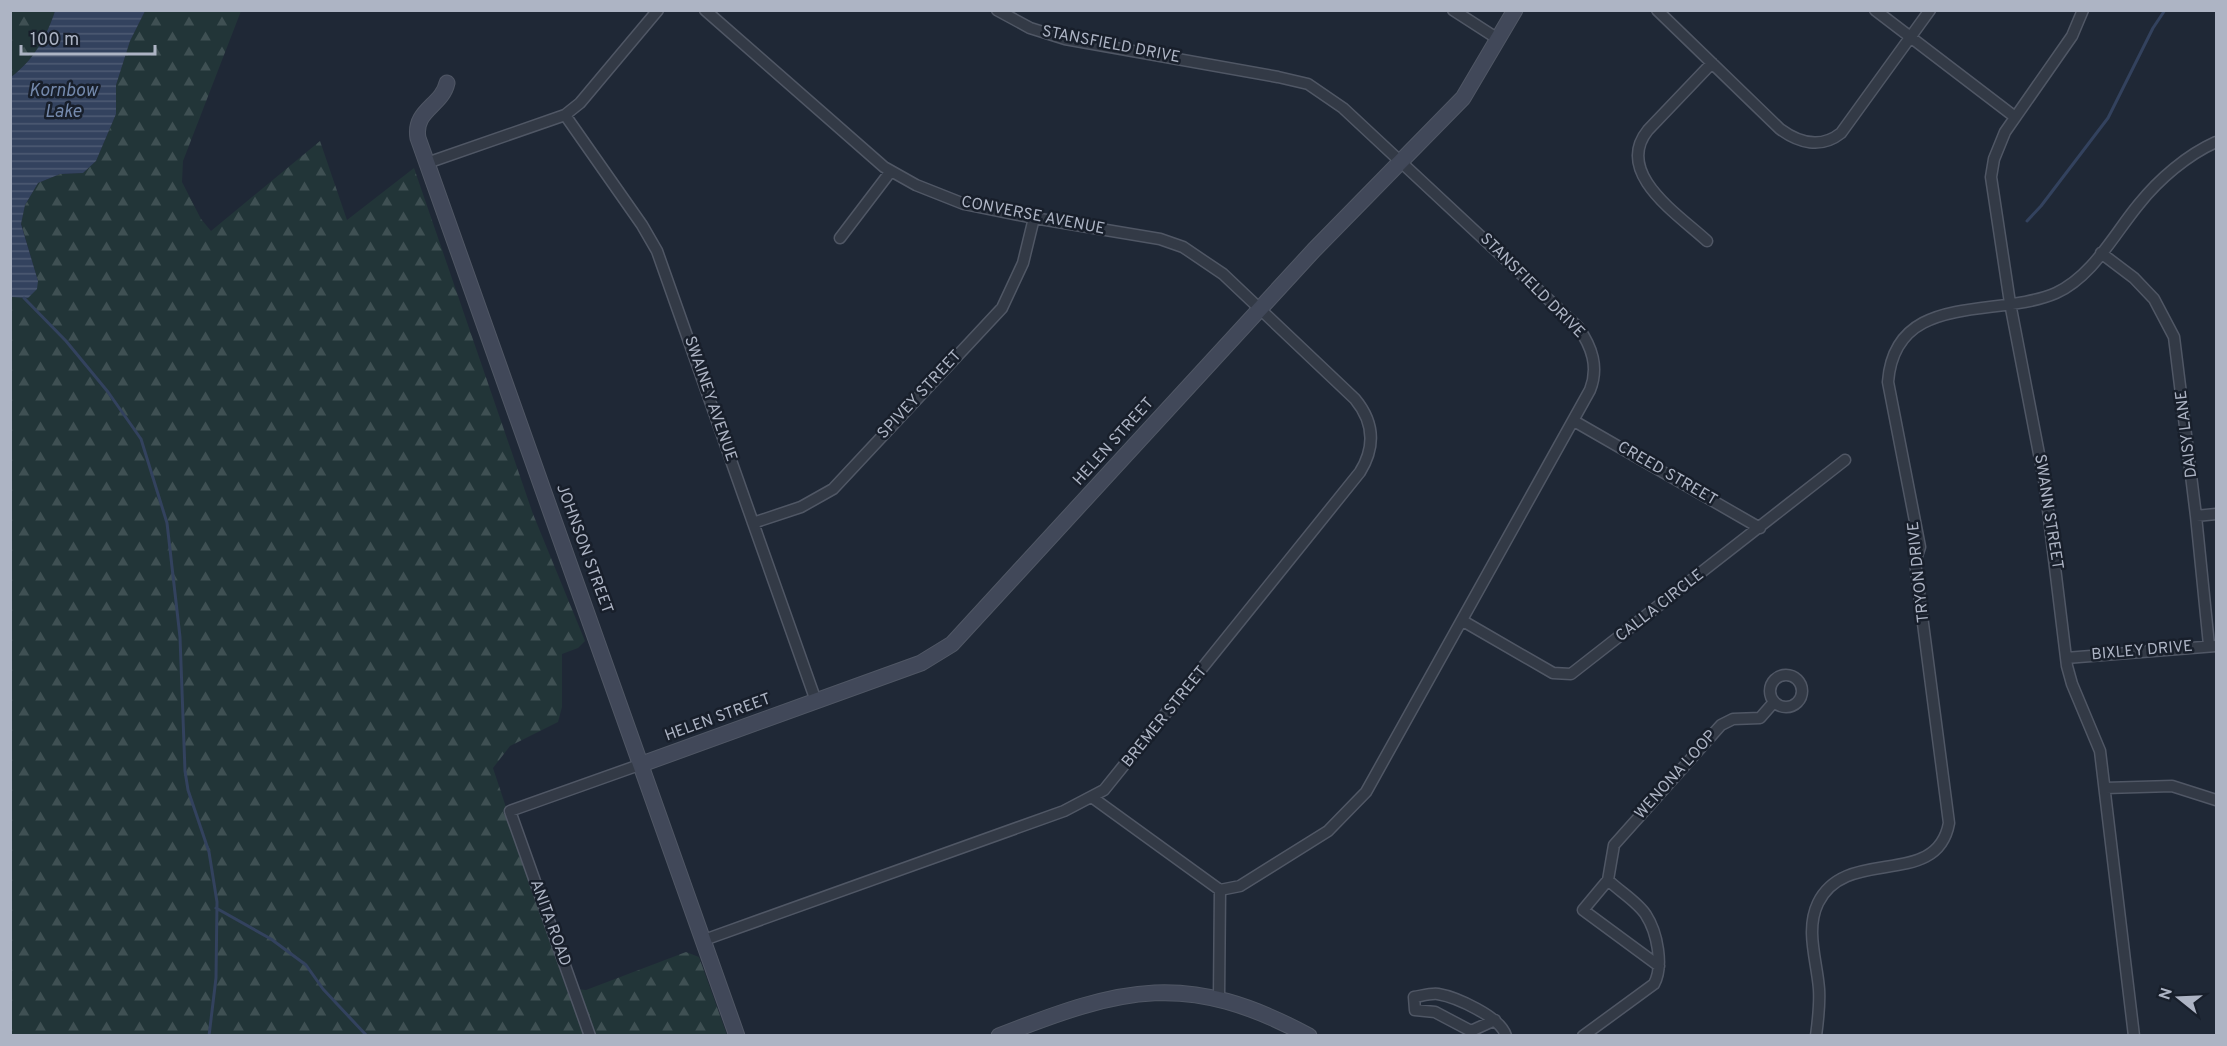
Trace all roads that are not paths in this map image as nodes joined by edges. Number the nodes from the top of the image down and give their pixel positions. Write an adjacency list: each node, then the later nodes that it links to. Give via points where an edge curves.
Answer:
1 (658, 10): 14 (street, via 580,103)
2 (705, 10): 19 (street, CONVERSE AVENUE)
3 (997, 10): 17 (street, STANSFIELD DRIVE, via 1030,28 1065,39 1308,84 1343,108)
4 (1453, 10): 11 (street)
5 (1515, 10): 11 (street, HELEN STREET)
6 (1875, 10): 10 (street)
7 (1930, 10): 10 (street)
8 (2083, 10): 15 (street, SWANN STREET, via 2072,36)
9 (1660, 11): 12 (street)
10 (1910, 37): 12 (street, via 1841,133 1819,142 1790,136); 15 (street)
11 (1498, 39): 17 (street, HELEN STREET, via 1463,98)
12 (1712, 63): 22 (street, via 1648,130 1638,152 1640,170 1649,186)
13 (447, 82): 18 (street, JOHNSON STREET, via 441,98 421,114 418,123 418,138)
14 (565, 115): 18 (street); 30 (street, SWAINEY AVENUE, via 657,251)
15 (2015, 117): 24 (street, SWANN STREET, via 1998,147 1991,177)
16 (2217, 142): 23 (street, TRYON DRIVE, via 2189,158 2156,185)
17 (1403, 161): 25 (street, HELEN STREET); 26 (street, STANSFIELD DRIVE, via 1578,327 1593,354 1595,372)
18 (427, 163): 37 (street, JOHNSON STREET)
19 (891, 171): 20 (street, CONVERSE AVENUE, via 964,204); 21 (street)
20 (1034, 218): 25 (street, CONVERSE AVENUE, via 1166,240 1214,266); 30 (street, SPIVEY STREET, via 1023,263 1002,308 832,489 801,507)
21 (840, 238)
22 (1707, 241)
23 (2101, 253): 24 (street, TRYON DRIVE, via 2062,290); 29 (street, DAISY LANE, via 2142,286 2170,326 2177,349)
24 (2010, 303): 34 (street, SWANN STREET, via 2045,485); 53 (street, TRYON DRIVE, via 1940,315 1923,322 1897,347 1889,370 1890,394 1920,547 1915,562 1949,823 1940,848 1931,856 1844,877 1827,889 1811,927 1819,992)
25 (1260, 309): 35 (street, HELEN STREET, via 965,632 921,663); 39 (street, BREMER STREET, via 1363,408 1371,431 1369,455 1360,472 1113,782)
26 (1574, 421): 31 (street, CREED STREET); 32 (street, STANSFIELD DRIVE)
27 (1845, 460): 31 (street, CALLA CIRCLE)
28 (2217, 514): 29 (street)
29 (2196, 516): 33 (street, DAISY LANE)
30 (753, 523): 35 (street, SWAINEY AVENUE)
31 (1760, 528): 32 (street, CALLA CIRCLE, via 1570,674 1553,673)
32 (1463, 621): 42 (street, STANSFIELD DRIVE, via 1355,806 1328,831 1240,886)
33 (2213, 645): 34 (street, BIXLEY DRIVE)
34 (2066, 658): 38 (street, SWANN STREET, via 2072,684 2097,739)
35 (816, 701): 37 (street, HELEN STREET)
36 (1774, 702): 41 (street, WENONA LOOP, via 1760,718 1733,719 1721,724 1614,845)
37 (642, 764): 43 (street, JOHNSON STREET); 47 (street, ANITA ROAD, via 510,811)
38 (2105, 788): 40 (street, via 2172,786); 54 (street, SWANN STREET)
39 (1093, 798): 42 (street); 43 (street, BREMER STREET)
40 (2217, 800)
41 (1608, 880): 44 (street, via 1646,914); 44 (street, via 1583,910)
42 (1220, 890): 45 (street)
43 (704, 940): 48 (street, JOHNSON STREET)
44 (1659, 966): 52 (street, via 1654,984)
45 (1219, 997): 49 (street, via 1158,992 1116,996); 50 (street, via 1254,1008)
46 (1495, 1020): 46 (street, via 1437,994 1414,997 1415,1010 1435,1012 1472,1031); 51 (street)
47 (590, 1035)
48 (737, 1035)
49 (999, 1035)
50 (1309, 1035)
51 (1506, 1035)
52 (1583, 1035)
53 (1816, 1035)
54 (2134, 1035)

